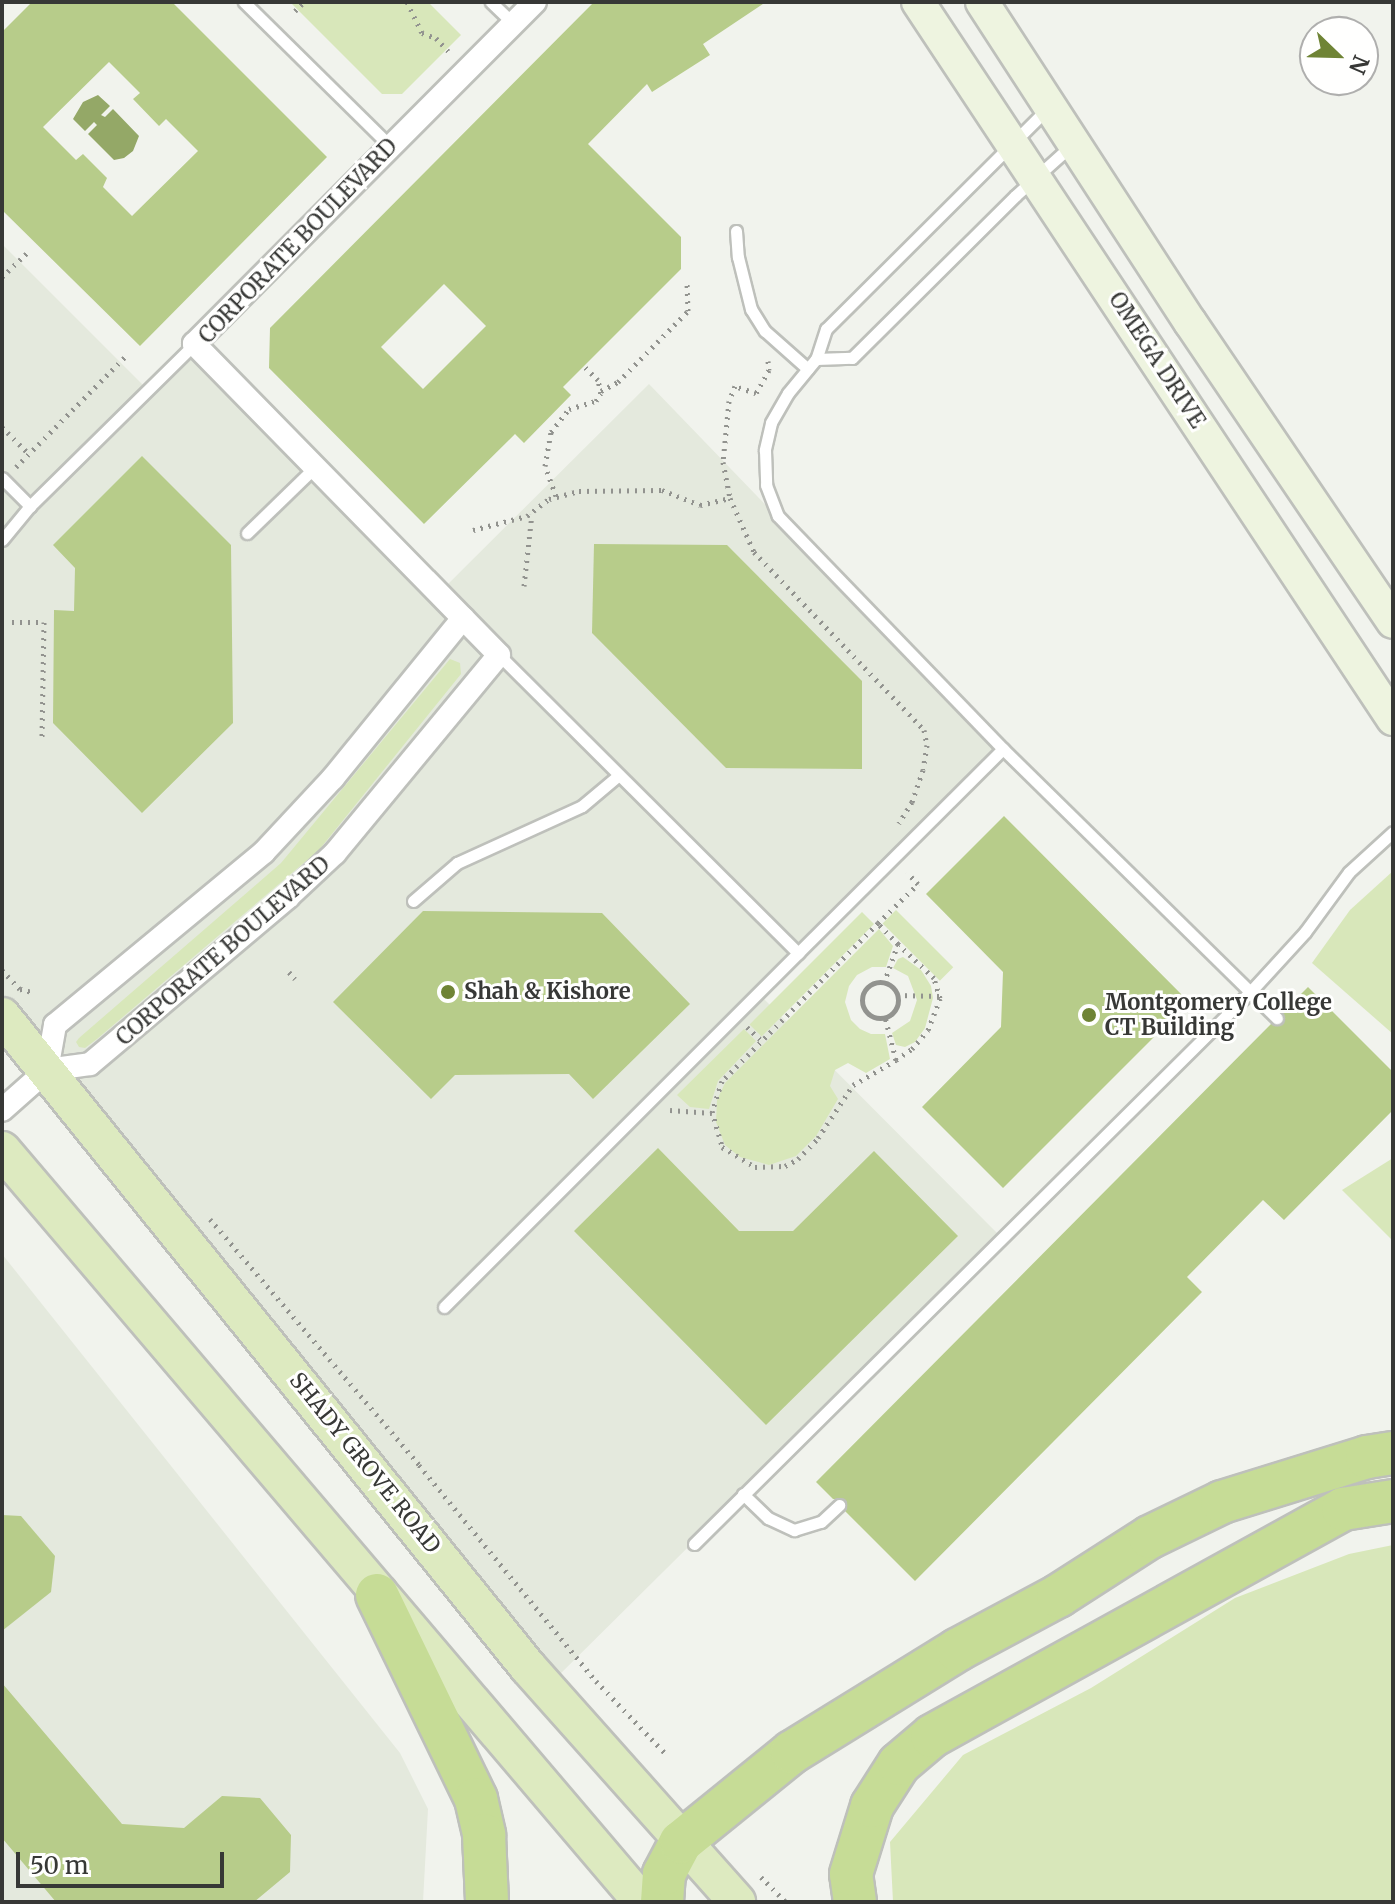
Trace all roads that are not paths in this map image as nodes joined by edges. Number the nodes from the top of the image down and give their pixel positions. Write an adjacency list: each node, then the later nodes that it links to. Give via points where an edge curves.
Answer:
1 (244, 2): 10 (lane)
2 (491, 2): 6 (lane)
3 (535, 2): 6 (street, CORPORATE BOULEVARD)
4 (918, 2): 8 (main road, OMEGA DRIVE)
5 (982, 2): 7 (main road)
6 (514, 24): 10 (street, CORPORATE BOULEVARD)
7 (1050, 106): 8 (lane); 9 (main road)
8 (1013, 141): 11 (main road, OMEGA DRIVE); 14 (lane, via 826,329)
9 (1074, 143): 11 (lane); 21 (main road)
10 (391, 147): 13 (street, CORPORATE BOULEVARD)
11 (1036, 176): 14 (lane, via 852,358); 23 (main road, OMEGA DRIVE)
12 (736, 231): 14 (lane, via 751,309 774,339)
13 (194, 344): 15 (street, CORPORATE BOULEVARD); 17 (lane)
14 (812, 364): 24 (lane, via 771,423 766,485 778,516)
15 (315, 467): 18 (lane); 20 (street, CORPORATE BOULEVARD)
16 (3, 479): 17 (lane)
17 (30, 506): 19 (lane)
18 (247, 533)
19 (2, 540)
20 (463, 618): 22 (street, CORPORATE BOULEVARD); 32 (street, via 333,778 264,852 55,1025)
21 (1393, 622)
22 (499, 655): 25 (lane); 32 (street, CORPORATE BOULEVARD, via 335,853 288,897 90,1064)
23 (1393, 719)
24 (1003, 749): 28 (lane); 29 (lane)
25 (619, 775): 27 (lane, via 582,806 457,863); 28 (lane)
26 (1393, 832): 29 (lane, via 1349,872 1305,932)
27 (413, 901)
28 (798, 953): 35 (lane)
29 (1251, 991): 31 (lane); 37 (lane)
30 (2, 1016): 32 (main road, SHADY GROVE ROAD)
31 (1277, 1018)
32 (47, 1070): 33 (street); 42 (main road, SHADY GROVE ROAD, via 527,1666)
33 (2, 1110)
34 (2, 1150): 41 (main road)
35 (444, 1307)
36 (1393, 1453): 42 (highway, via 1222,1502 1150,1537 792,1752)
37 (743, 1494): 39 (lane, via 768,1518 794,1530 821,1522); 40 (lane)
38 (1393, 1501): 47 (highway, via 1343,1509 932,1736 899,1764 872,1806 851,1874)
39 (839, 1505)
40 (694, 1544)
41 (377, 1595): 43 (highway, via 476,1799 484,1835); 44 (main road)
42 (681, 1842): 45 (highway, via 664,1874); 46 (main road, SHADY GROVE ROAD)
43 (487, 1902)
44 (642, 1902)
45 (662, 1902)
46 (737, 1902)
47 (855, 1902)

